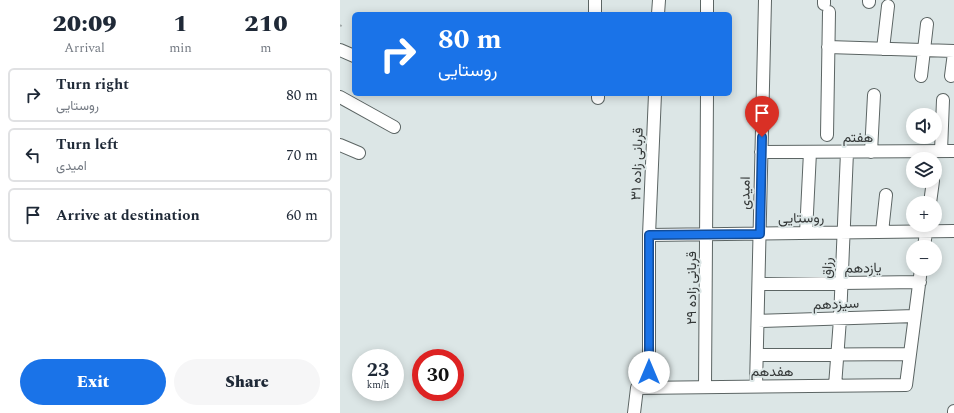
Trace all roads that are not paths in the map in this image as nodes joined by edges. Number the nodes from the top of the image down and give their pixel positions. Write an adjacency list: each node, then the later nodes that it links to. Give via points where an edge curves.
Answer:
1 (595, 0): 7 (street)
2 (659, 0): 8 (street)
3 (707, 0): 9 (street)
4 (765, 0): 29 (street, امیدی)
5 (826, 5): 11 (street)
6 (888, 6): 12 (street)
7 (595, 12)
8 (658, 12)
9 (707, 12)
10 (927, 24): 14 (street)
11 (828, 47): 12 (street); 25 (street)
12 (883, 48): 14 (street)
13 (340, 50): 16 (street)
14 (924, 50): 15 (street); 17 (street)
15 (954, 52): 18 (street)
16 (352, 55)
17 (921, 76)
18 (951, 76)
19 (874, 95): 32 (street)
20 (655, 96): 43 (street, قربانی زاده ۳۱)
21 (707, 96): 41 (street, قربانی زاده ۲۹)
22 (340, 97): 24 (street)
23 (943, 100): 27 (street)
24 (394, 127)
25 (827, 135)
26 (340, 145): 33 (street)
27 (939, 151): 28 (street, هفتم); 32 (street, هفتم)
28 (954, 151)
29 (761, 152): 30 (street, هفتم); 42 (street, امیدی)
30 (810, 152): 31 (street, هفتم); 39 (street)
31 (847, 152): 32 (street, هفتم); 40 (street, رزاق)
32 (871, 152)
33 (359, 153)
34 (886, 195): 38 (street)
35 (906, 230): 38 (street, روستایی)
36 (942, 230): 37 (street, روستایی)
37 (954, 231)
38 (882, 232): 40 (street, روستایی)
39 (806, 233): 40 (street, روستایی); 42 (street, روستایی)
40 (844, 233): 46 (street, رزاق)
41 (706, 234): 42 (street, روستایی); 43 (street, روستایی); 57 (street, قربانی زاده ۲۹)
42 (760, 234): 47 (street, امیدی)
43 (649, 235): 56 (street, قربانی زاده ۳۱)
44 (920, 276): 45 (street)
45 (920, 282): 46 (street, یازدهم); 48 (street)
46 (842, 283): 47 (street, یازدهم); 49 (street, رزاق)
47 (759, 284): 50 (street, امیدی)
48 (915, 316): 49 (street, سیزدهم); 52 (street)
49 (840, 319): 50 (street, سیزدهم); 51 (street, رزاق)
50 (758, 321): 53 (street, امیدی)
51 (838, 354): 52 (street); 53 (street); 55 (street, رزاق)
52 (910, 354): 55 (street, هفدهم, via 906,385)
53 (757, 355): 54 (street, امیدی)
54 (756, 386): 55 (street, هفدهم); 57 (street, هفدهم)
55 (835, 386)
56 (643, 387): 57 (street, هفدهم); 58 (street, قربانی زاده ۳۱)
57 (705, 387)
58 (634, 413)

